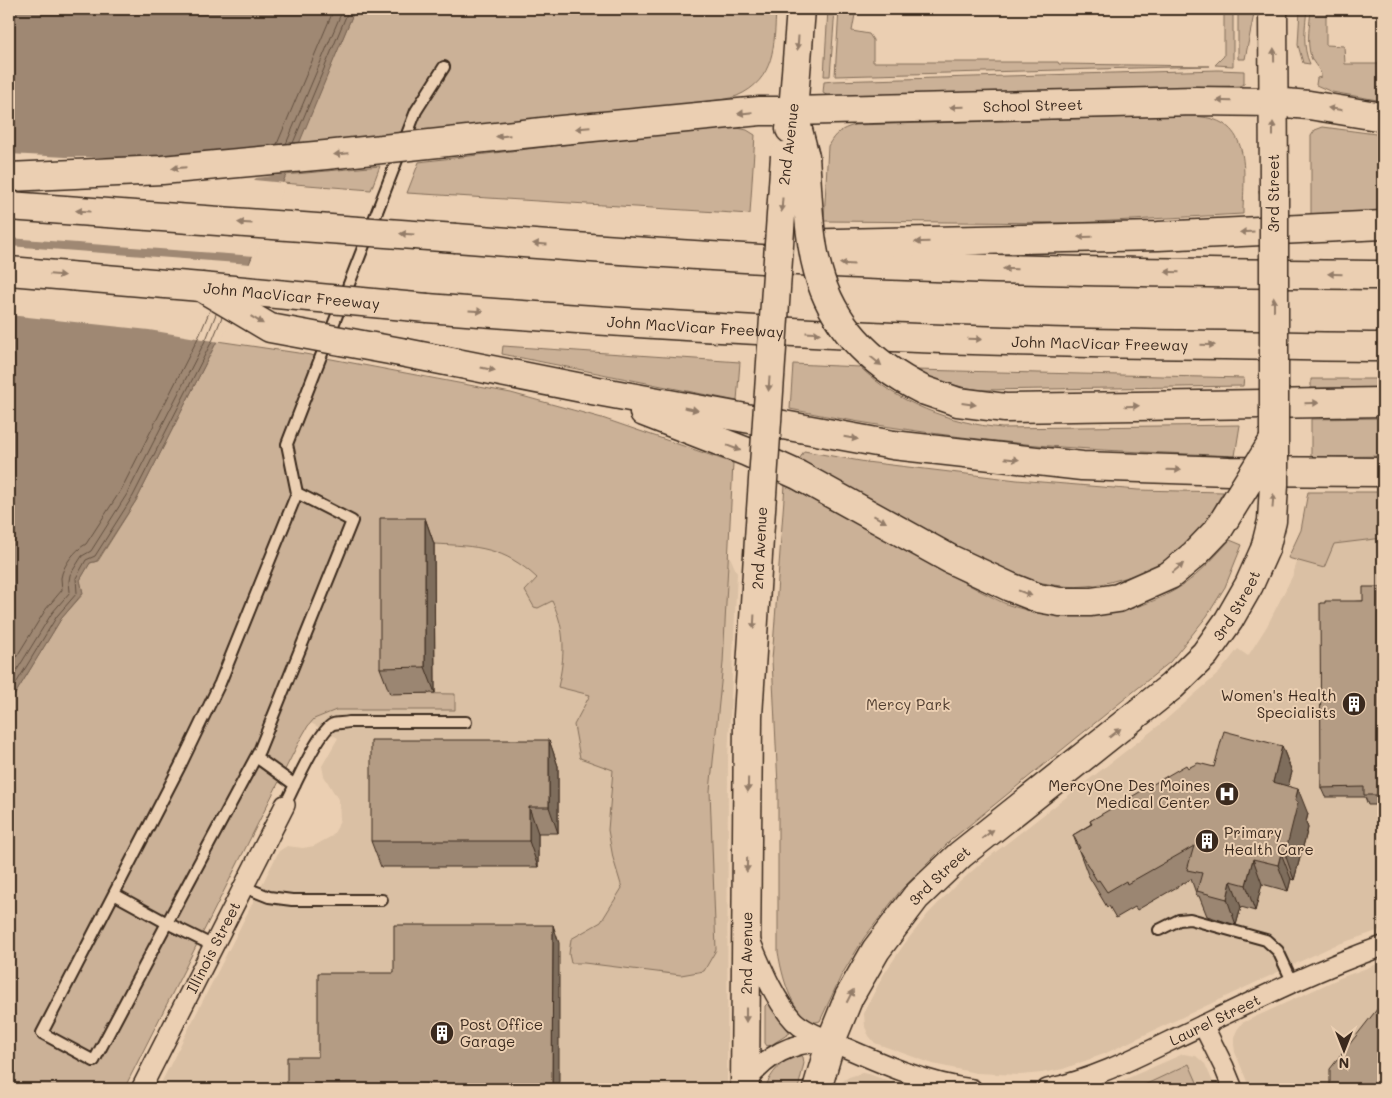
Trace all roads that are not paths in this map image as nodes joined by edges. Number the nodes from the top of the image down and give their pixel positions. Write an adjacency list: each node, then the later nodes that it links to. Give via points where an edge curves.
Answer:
1 (801, 9): 5 (main road, 2nd Avenue, one-way to 5)
2 (1273, 9): 4 (main road, 3rd Street, one-way to 2)
3 (444, 67): 20 (lane, via 416,111 286,444)
4 (1273, 102): 5 (main road, School Street, one-way to 5); 6 (main road, School Street, one-way to 4); 18 (main road, 3rd Street, one-way to 4, bridge)
5 (793, 111): 7 (main road, 2nd Avenue); 8 (main road, School Street, one-way to 8, bridge, via 760,111 162,170)
6 (1383, 117)
7 (795, 157): 17 (main road, one-way to 17, bridge, via 818,271 833,310 865,352 895,375 923,390 958,402 1005,408); 30 (main road, 2nd Avenue, one-way to 30, bridge, via 759,539 748,716)
8 (9, 177)
9 (9, 206): 11 (main road, one-way to 9, bridge)
10 (1383, 225): 11 (main road, one-way to 11, via 1158,236)
11 (588, 248): 13 (main road, one-way to 11, via 881,265)
12 (9, 271): 14 (main road, John MacVicar Freeway, one-way to 14)
13 (1383, 275)
14 (200, 286): 15 (main road, John MacVicar Freeway, one-way to 15, bridge, via 427,308 894,337); 16 (main road, one-way to 16, bridge, via 270,328)
15 (1383, 347)
16 (592, 390): 18 (main road, one-way to 18, bridge, via 798,475 950,558 1010,587 1060,602 1118,598 1170,575 1218,530); 19 (main road, one-way to 19, via 893,445 1003,458 1162,470)
17 (1383, 402)
18 (1274, 440): 35 (main road, 3rd Street, one-way to 18, bridge, via 849,997 876,950 916,898 960,855 1172,686 1205,654 1229,620 1265,549 1272,521)
19 (1383, 472)
20 (297, 493): 22 (lane, via 352,520); 26 (lane, via 220,683)
21 (466, 722): 23 (lane, via 333,724 316,743)
22 (256, 757): 23 (lane); 28 (lane)
23 (295, 785): 24 (lane)
24 (285, 805): 25 (street, Illinois Street)
25 (244, 887): 27 (lane, via 269,897 292,900); 31 (street, Illinois Street)
26 (114, 894): 28 (lane); 28 (lane, via 42,1033 94,1061)
27 (382, 900)
28 (167, 923): 31 (lane)
29 (1159, 930): 33 (lane, via 1179,920 1190,919 1266,940 1278,951)
30 (746, 932): 35 (street, via 775,992 795,1021); 36 (main road, 2nd Avenue, one-way to 36)
31 (214, 946): 37 (street, Illinois Street)
32 (1383, 946): 33 (street, Laurel Street)
33 (1292, 983): 34 (street, Laurel Street)
34 (1203, 1025): 40 (street, Laurel Street, via 1105,1072 1073,1084); 41 (street)
35 (831, 1041): 36 (street, via 807,1042 771,1056 757,1068); 38 (main road); 39 (street, via 861,1056 914,1075)
36 (745, 1086)
37 (141, 1089)
38 (817, 1089)
39 (972, 1089)
40 (1047, 1089)
41 (1233, 1089)

